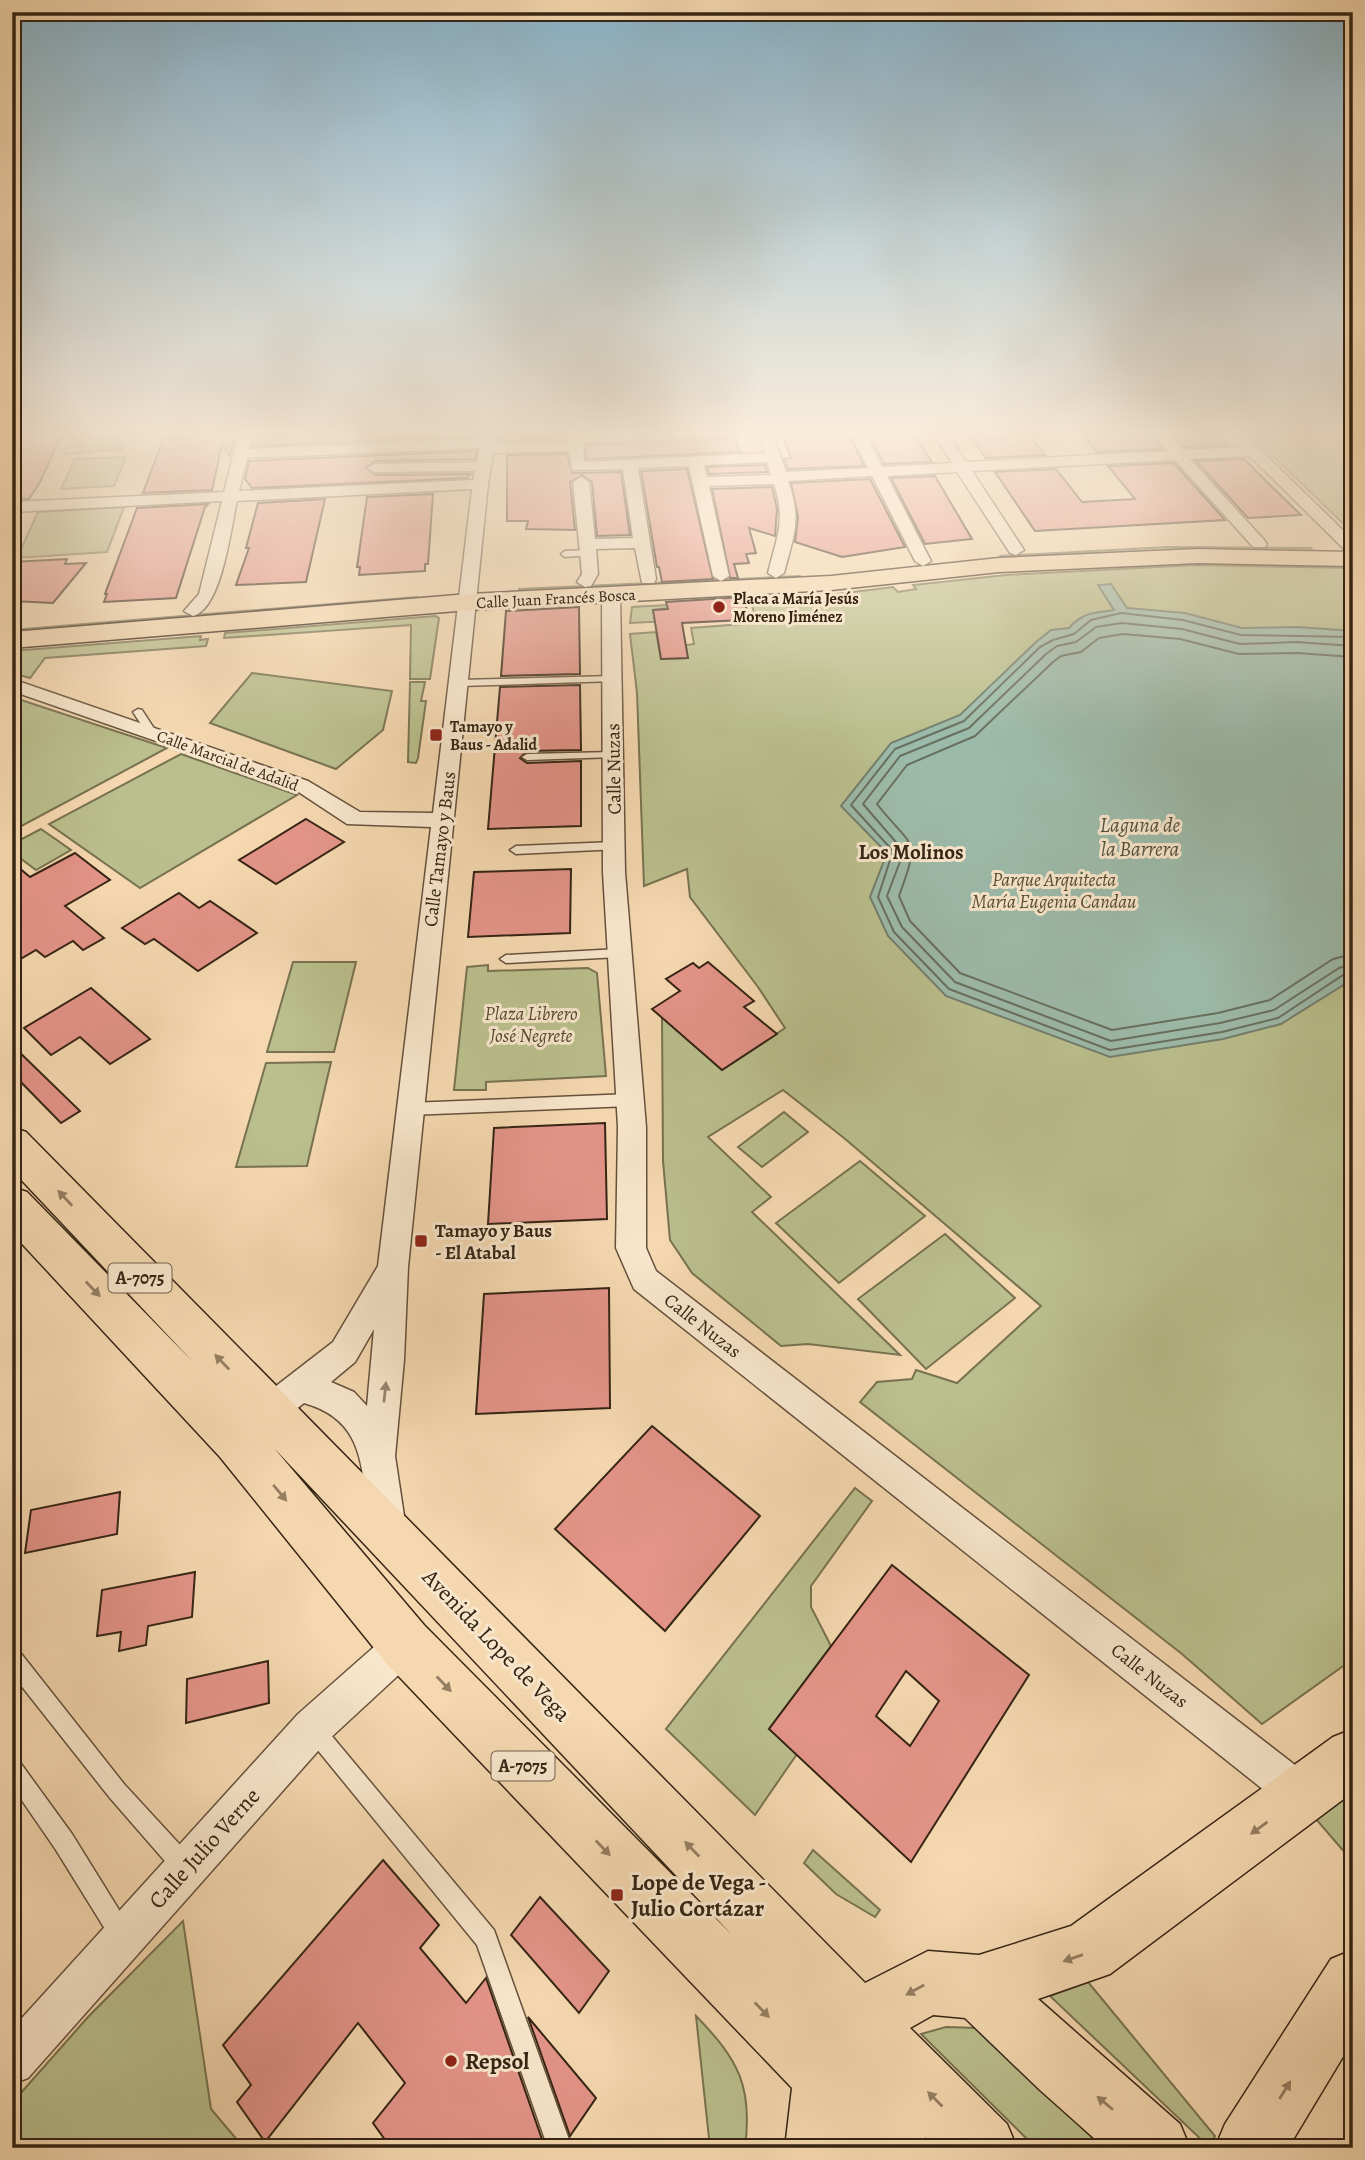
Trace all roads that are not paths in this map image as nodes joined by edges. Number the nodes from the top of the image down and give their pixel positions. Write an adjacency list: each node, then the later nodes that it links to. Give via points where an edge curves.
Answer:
1 (222, 533): 24 (street, via 207,595)
2 (475, 533): 22 (street, Calle Tamayo y Baus)
3 (586, 533): 13 (street)
4 (641, 533): 11 (street)
5 (711, 533): 19 (street)
6 (786, 533): 18 (street)
7 (908, 533): 17 (street)
8 (1005, 533): 14 (street)
9 (1249, 533): 12 (street)
10 (1335, 533): 15 (street)
11 (642, 542): 13 (street); 20 (street)
12 (1259, 544): 14 (main road, Calle Juan Francés Bosca); 15 (main road, Calle Juan Francés Bosca)
13 (588, 549): 16 (lane); 21 (street, via 590,574)
14 (1016, 550): 17 (main road, Calle Juan Francés Bosca)
15 (1352, 550): 23 (main road, Calle Juan Francés Bosca, via 999,565 831,583)
16 (565, 554)
17 (923, 561): 18 (main road, Calle Juan Francés Bosca)
18 (776, 573): 19 (main road, Calle Juan Francés Bosca)
19 (721, 576): 20 (main road, Calle Juan Francés Bosca)
20 (648, 579): 21 (main road, Calle Juan Francés Bosca)
21 (585, 582): 22 (main road, Calle Juan Francés Bosca)
22 (469, 595): 23 (main road, Calle Juan Francés Bosca); 24 (main road, Calle Juan Francés Bosca); 26 (main road, Calle Juan Francés Bosca); 28 (street, Calle Tamayo y Baus)
23 (611, 595): 27 (street, Calle Nuzas)
24 (193, 611): 25 (main road, Calle Juan Francés Bosca)
25 (12, 625)
26 (12, 640)
27 (612, 679): 28 (lane); 32 (street, Calle Nuzas)
28 (460, 683): 34 (street, Calle Tamayo y Baus)
29 (12, 685): 31 (street, Calle Marcial de Adalid)
30 (138, 712): 31 (lane)
31 (152, 733): 34 (street, Calle Marcial de Adalid, via 301,785 355,819 393,815)
32 (612, 755): 33 (lane); 35 (street, Calle Nuzas)
33 (527, 757)
34 (442, 820): 40 (street, Calle Tamayo y Baus)
35 (614, 846): 36 (lane); 37 (street, Calle Nuzas)
36 (516, 850)
37 (619, 953): 38 (lane); 39 (street, Calle Nuzas)
38 (506, 959)
39 (630, 1100): 40 (lane); 52 (street, Calle Nuzas, via 631,1248 645,1280)
40 (409, 1109): 43 (street, Calle Tamayo y Baus)
41 (12, 1143): 44 (main road, Avenida Lope de Vega / A-7075, one-way to 41)
42 (12, 1204): 44 (main road, Avenida Lope de Vega / A-7075, one-way to 44)
43 (393, 1267): 44 (street, Calle Tamayo y Baus, via 344,1352); 45 (street, Calle Tamayo y Baus, one-way to 43)
44 (270, 1413): 45 (street, via 324,1392 351,1407); 46 (main road, Avenida Lope de Vega / A-7075); 47 (main road, Avenida Lope de Vega / A-7075, one-way to 47)
45 (378, 1456): 46 (street, Calle Tamayo y Baus)
46 (390, 1532): 57 (main road, Avenida Lope de Vega / A-7075, one-way to 46)
47 (405, 1644): 49 (street, Calle Julio Verne); 57 (main road, Avenida Lope de Vega / A-7075, one-way to 57)
48 (12, 1658): 53 (lane, via 117,1791)
49 (312, 1728): 53 (street, Calle Julio Verne); 59 (lane, via 486,1938)
50 (1353, 1757): 52 (main road)
51 (12, 1768): 54 (lane)
52 (1303, 1796): 56 (main road, one-way to 56, via 1088,1952)
53 (186, 1868): 54 (street, Calle Julio Verne)
54 (123, 1938): 58 (street, Calle Julio Verne)
55 (1353, 1980): 64 (main road, one-way to 55)
56 (979, 1987): 57 (main road, one-way to 57, via 928,1983); 63 (main road, one-way to 56)
57 (842, 2049): 60 (main road); 61 (main road, Avenida Lope de Vega / A-7075); 62 (main road, Avenida Lope de Vega / A-7075, one-way to 57)
58 (12, 2062)
59 (559, 2148)
60 (819, 2148)
61 (896, 2148)
62 (983, 2148)
63 (1156, 2148)
64 (1249, 2148)

